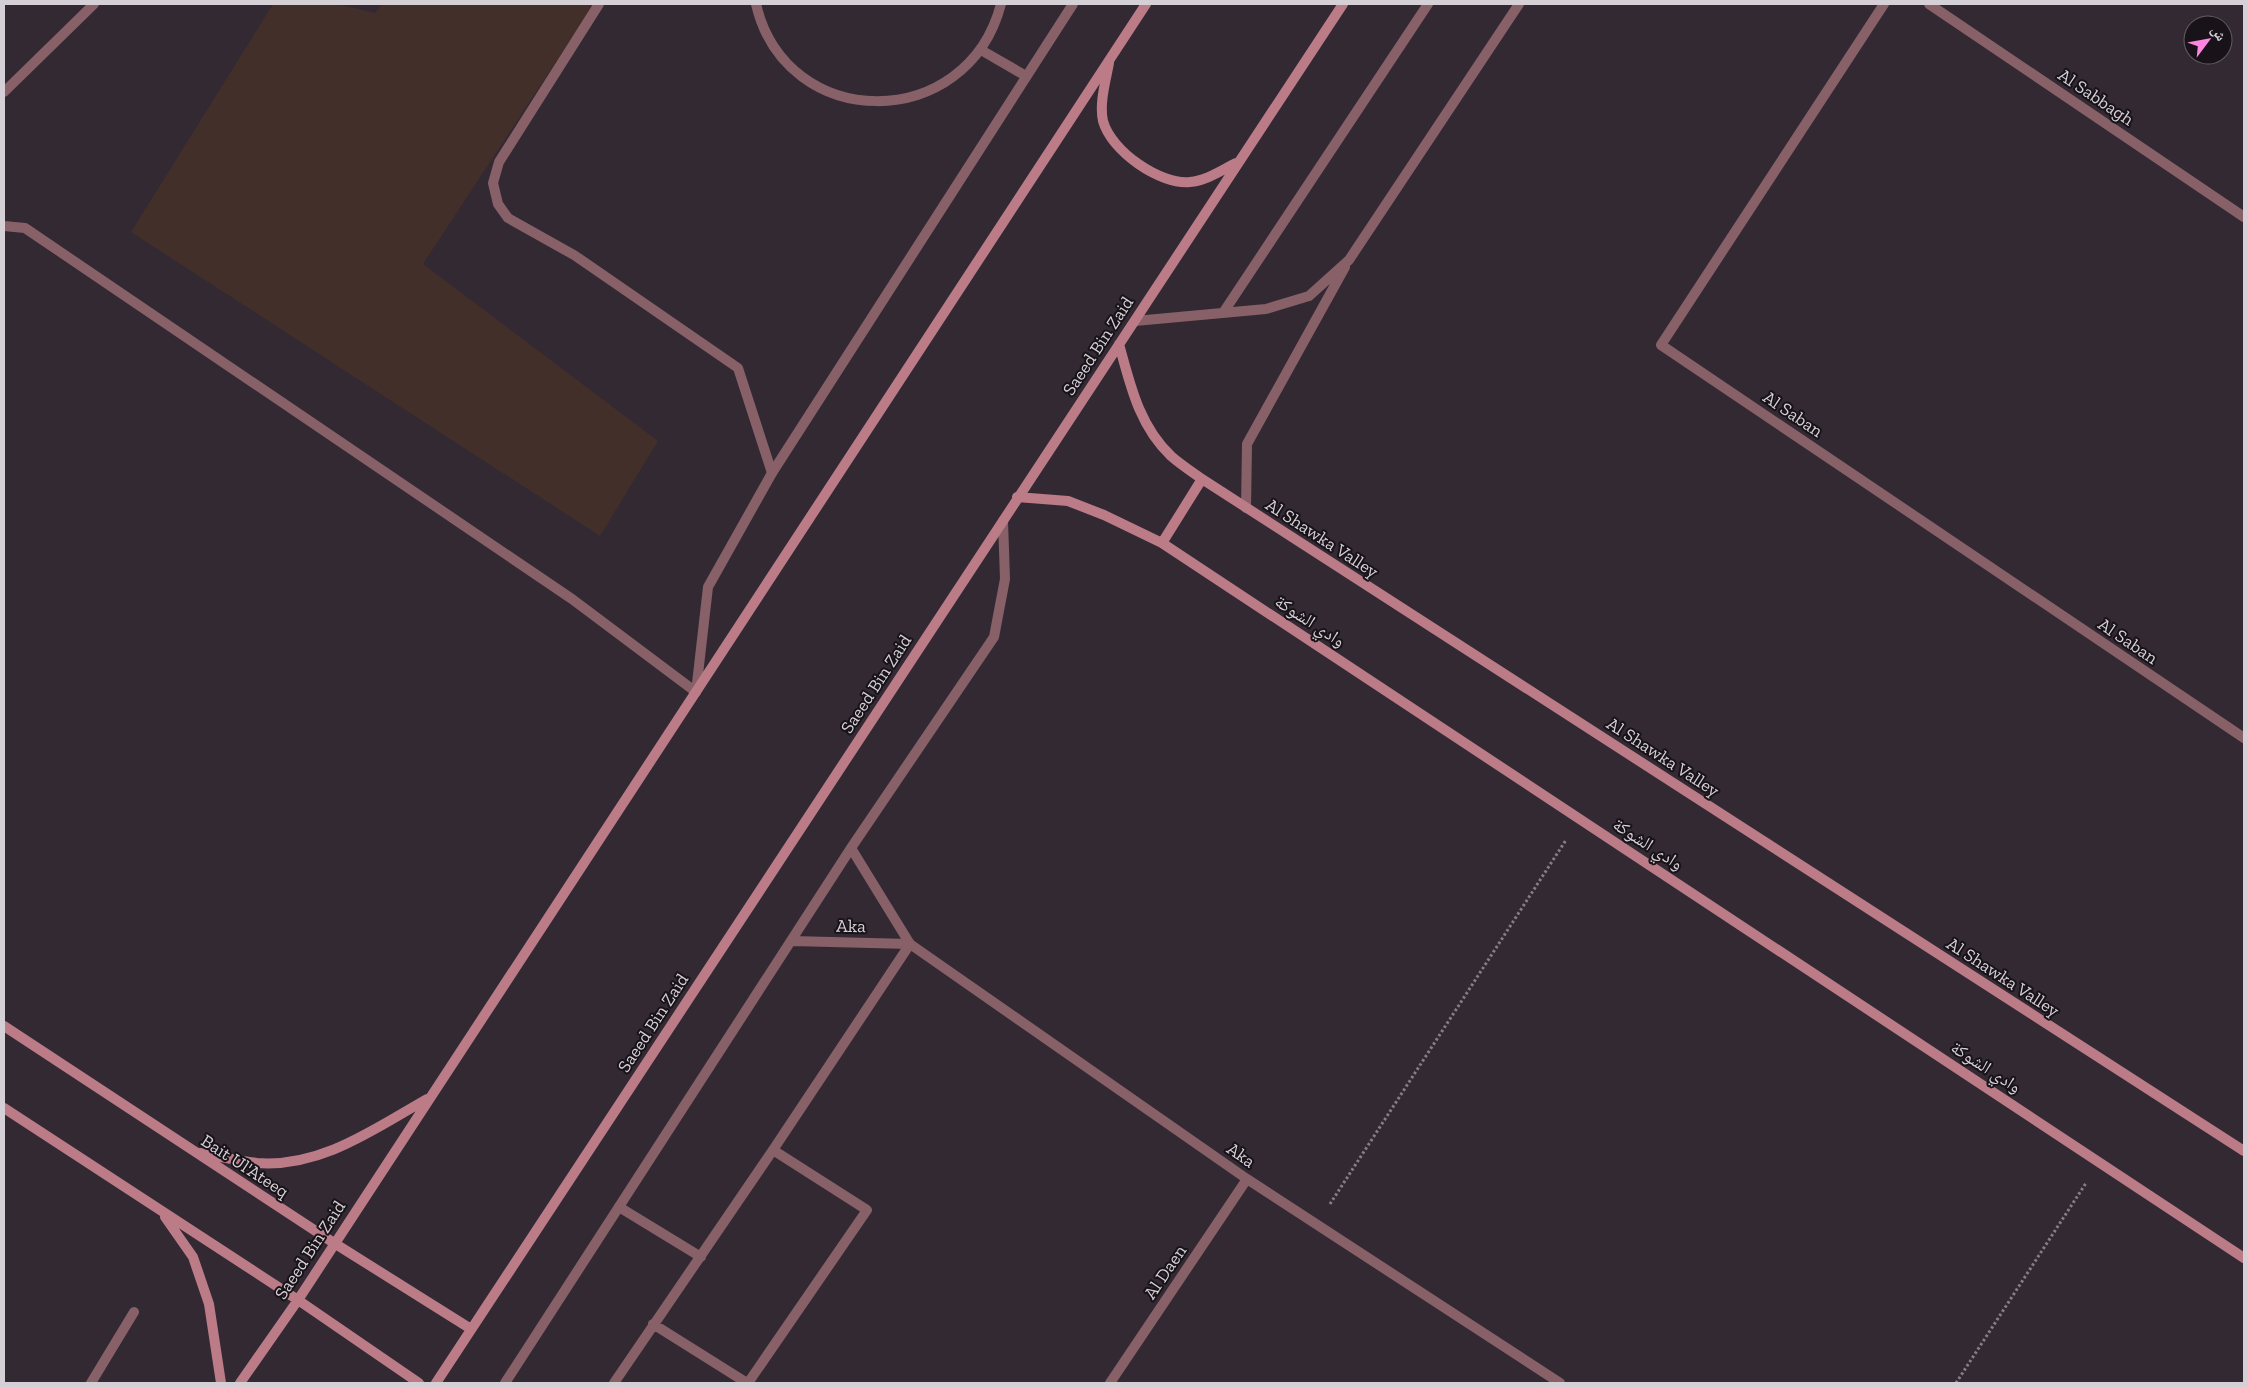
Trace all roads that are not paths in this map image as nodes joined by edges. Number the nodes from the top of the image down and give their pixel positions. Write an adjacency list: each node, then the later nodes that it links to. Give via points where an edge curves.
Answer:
1 (94, 4): 15 (street)
2 (598, 4): 23 (street, via 499,162 493,183 498,204 508,218 574,255 738,368)
3 (756, 4): 12 (street, via 760,20 777,51 802,77 834,94 869,102 904,100 934,90 960,73)
4 (1001, 4): 12 (street, via 997,21)
5 (1073, 4): 14 (street)
6 (1146, 4): 13 (street, Saeed Bin Zaid)
7 (1343, 4): 16 (street, Saeed Bin Zaid)
8 (1428, 4): 20 (street)
9 (1519, 4): 19 (street)
10 (1884, 4): 30 (street, Al Saban, via 1661,345)
11 (1929, 4): 17 (street, Al Sabbagh)
12 (981, 50): 14 (street)
13 (1110, 57): 16 (street, via 1103,121 1128,156 1149,171 1174,182 1191,182); 29 (street, Saeed Bin Zaid)
14 (1026, 76): 23 (street)
15 (4, 92)
16 (1238, 163): 21 (street, Saeed Bin Zaid)
17 (2244, 217)
18 (4, 226): 29 (street, via 25,228 572,600)
19 (1349, 260): 20 (street, via 1309,296 1266,309); 26 (street, via 1247,444)
20 (1223, 313): 21 (street)
21 (1135, 320): 22 (street, Saeed Bin Zaid)
22 (1119, 344): 24 (street, Al Shawka Valley, via 1134,397 1148,428 1170,455); 25 (street, Saeed Bin Zaid)
23 (772, 473): 29 (street, via 708,587)
24 (1202, 479): 26 (street, Al Shawka Valley); 28 (street)
25 (1017, 497): 27 (street, Saeed Bin Zaid); 28 (street, وادي الشوكة, via 1068,501)
26 (1246, 508): 38 (street, Al Shawka Valley)
27 (1003, 521): 31 (street, via 1005,579 994,637); 49 (street, Saeed Bin Zaid)
28 (1162, 543): 45 (street, وادي الشوكة)
29 (696, 692): 35 (street, Saeed Bin Zaid)
30 (2244, 738)
31 (851, 848): 32 (street); 33 (street, Aka)
32 (792, 941): 33 (street, Aka); 41 (street)
33 (910, 944): 37 (street); 40 (street, Aka)
34 (4, 1026): 39 (street, Bait Ul'Ateeq)
35 (430, 1097): 39 (street, via 346,1146 315,1157 258,1163); 43 (street, Saeed Bin Zaid)
36 (4, 1108): 42 (street)
37 (773, 1150): 44 (street); 57 (street, via 867,1210)
38 (2244, 1151)
39 (195, 1152): 43 (street, Bait Ul'Ateeq)
40 (1247, 1179): 58 (street, Al Daen); 59 (street, Aka)
41 (619, 1207): 44 (street); 55 (street)
42 (162, 1212): 46 (street); 51 (street, via 193,1257 209,1304)
43 (334, 1242): 46 (street, Saeed Bin Zaid); 49 (street, Bait Ul'Ateeq)
44 (700, 1257): 48 (street)
45 (2244, 1258)
46 (298, 1300): 52 (street, Saeed Bin Zaid); 53 (street)
47 (134, 1312): 50 (street)
48 (653, 1324): 56 (street); 57 (street)
49 (471, 1329): 54 (street, Saeed Bin Zaid)
50 (91, 1383)
51 (221, 1383)
52 (240, 1383)
53 (419, 1383)
54 (436, 1383)
55 (505, 1383)
56 (614, 1383)
57 (748, 1383)
58 (1110, 1383)
59 (1560, 1383)

